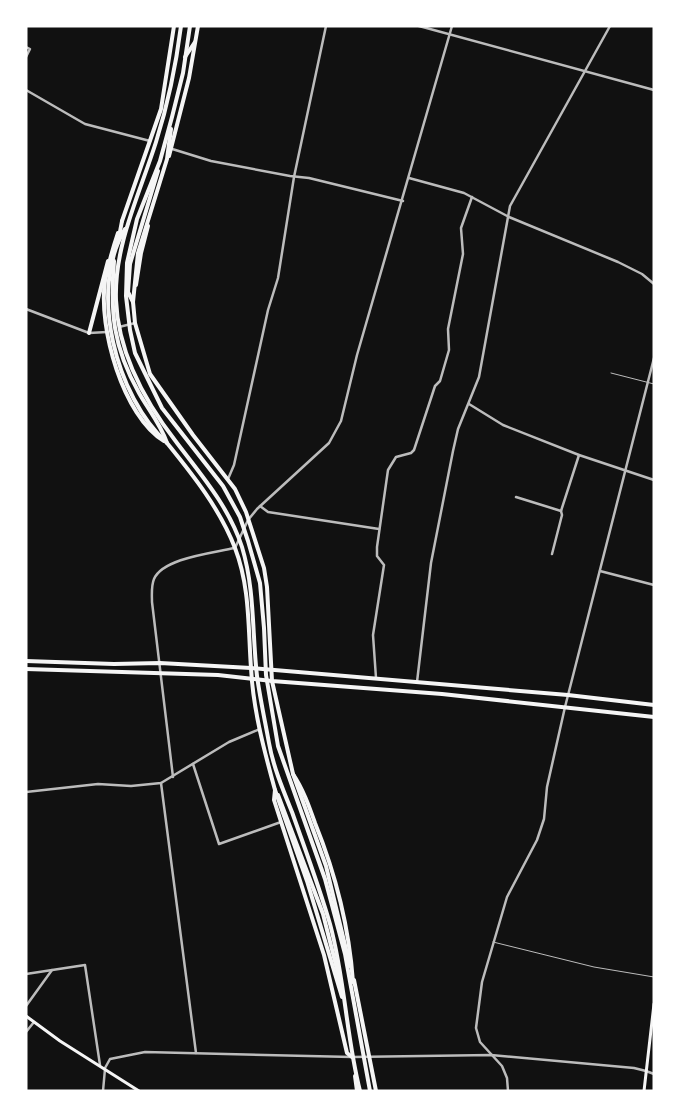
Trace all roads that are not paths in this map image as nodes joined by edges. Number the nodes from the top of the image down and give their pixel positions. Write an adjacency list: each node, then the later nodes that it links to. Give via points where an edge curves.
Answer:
1 (174, 26): 18 (main road, via 161,108)
2 (181, 26): 27 (main road, via 176,61 157,137)
3 (190, 26): 13 (main road); 17 (main road)
4 (198, 26): 10 (main road)
5 (326, 26): 21 (street)
6 (419, 26): 9 (street)
7 (452, 26): 9 (street)
8 (610, 26): 14 (street)
9 (449, 36): 14 (street); 22 (street)
10 (196, 39): 13 (main road); 20 (main road)
11 (26, 47): 12 (street, via 30,49)
12 (26, 57)
13 (184, 59): 19 (main road)
14 (583, 72): 16 (street); 25 (street, via 510,206)
15 (26, 90): 18 (street, via 85,124)
16 (654, 90)
17 (172, 117): 30 (main road, via 167,159 138,253); 85 (main road, via 127,263 130,330 135,353 162,408 222,486 240,517 260,583 266,675 278,746 325,879)
18 (150, 142): 26 (main road)
19 (166, 146): 20 (street); 30 (main road, via 130,264 128,292)
20 (171, 148): 21 (street, via 211,161); 30 (main road, via 140,253)
21 (294, 177): 24 (street); 44 (street, via 278,278 234,466)
22 (409, 178): 23 (street); 24 (street)
23 (472, 197): 25 (street); 50 (street, via 461,228 462,259 448,329 449,350 414,450 396,457 389,467)
24 (403, 200): 47 (street, via 341,421 329,443)
25 (510, 217): 29 (street, via 609,258 642,274); 40 (street, via 480,376)
26 (122, 221): 28 (main road); 33 (main road, via 112,289)
27 (129, 224): 41 (main road, via 113,255 108,309 118,357 140,408); 86 (main road, via 117,276 120,329 140,386 155,414 212,487 242,546 252,587 257,674 270,747 328,917 341,970)
28 (111, 257): 34 (main road, via 105,283); 35 (main road, via 102,277)
29 (654, 284)
30 (133, 302): 32 (main road)
31 (26, 308): 35 (street)
32 (135, 323): 33 (street); 44 (main road, via 150,374)
33 (115, 329): 34 (street); 41 (main road, via 122,362)
34 (108, 332): 35 (street); 41 (main road, via 112,358 133,405 153,434)
35 (90, 333)
36 (654, 358): 38 (street)
37 (611, 373): 38 (lane)
38 (646, 383): 39 (lane); 43 (street)
39 (654, 384)
40 (469, 404): 42 (street, via 503,425); 64 (street, via 454,445 430,563)
41 (167, 443): 51 (main road, via 221,516)
42 (579, 455): 43 (street); 48 (street)
43 (625, 470): 45 (street); 53 (street)
44 (228, 479): 49 (main road, via 236,489)
45 (654, 480)
46 (516, 498): 48 (street)
47 (260, 506): 49 (street); 50 (street, via 268,512)
48 (561, 511): 52 (street)
49 (248, 520): 51 (street); 59 (main road, via 268,587)
50 (379, 529): 61 (street, via 377,556 384,565 373,635)
51 (235, 548): 56 (street, via 162,567 154,580 152,602); 57 (main road, via 250,617)
52 (552, 554)
53 (600, 571): 54 (street); 65 (street)
54 (654, 585)
55 (26, 661): 56 (main road)
56 (160, 662): 57 (main road); 60 (street)
57 (251, 668): 59 (main road); 62 (main road)
58 (26, 669): 60 (main road)
59 (271, 670): 61 (main road); 63 (main road)
60 (160, 673): 62 (main road); 72 (street)
61 (376, 678): 64 (main road)
62 (252, 679): 63 (main road); 69 (main road)
63 (272, 681): 67 (main road); 71 (main road)
64 (417, 682): 65 (main road)
65 (568, 694): 66 (main road); 67 (street)
66 (654, 705)
67 (565, 707): 68 (main road); 81 (street, via 547,787 544,819 537,840 507,897)
68 (654, 717)
69 (260, 729): 70 (street); 74 (main road)
70 (193, 764): 72 (street); 76 (street, via 219,844)
71 (293, 774): 85 (main road, via 324,846 340,895 350,941); 95 (main road, via 326,866)
72 (173, 777): 73 (street)
73 (161, 783): 75 (street, via 131,786 98,784); 92 (street)
74 (275, 790): 76 (main road); 77 (main road)
75 (26, 792)
76 (283, 820): 78 (main road); 86 (main road, via 307,881)
77 (319, 903): 78 (main road); 79 (main road)
78 (309, 906): 80 (main road)
79 (330, 940): 80 (main road); 94 (main road)
80 (320, 942): 94 (main road, via 348,1053)
81 (493, 942): 84 (lane, via 594,968); 93 (street, via 482,982 476,1028 480,1042)
82 (53, 969): 83 (street); 88 (street); 96 (street, via 85,965)
83 (26, 974)
84 (654, 977)
85 (354, 1000): 103 (main road)
86 (344, 1004): 102 (main road)
87 (654, 1004): 98 (main road)
88 (26, 1006)
89 (26, 1016): 90 (main road)
90 (34, 1022): 91 (street); 96 (main road)
91 (26, 1032)
92 (196, 1053): 94 (street); 97 (street, via 145,1052 110,1059)
93 (491, 1055): 95 (street); 98 (street); 105 (street, via 502,1066)
94 (352, 1056): 95 (street); 102 (main road)
95 (370, 1056): 104 (main road)
96 (100, 1065): 97 (main road)
97 (105, 1068): 100 (street); 101 (main road)
98 (646, 1071): 99 (street); 106 (main road)
99 (654, 1074)
100 (103, 1091)
101 (139, 1091)
102 (359, 1091)
103 (370, 1091)
104 (376, 1091)
105 (508, 1091)
106 (644, 1091)

